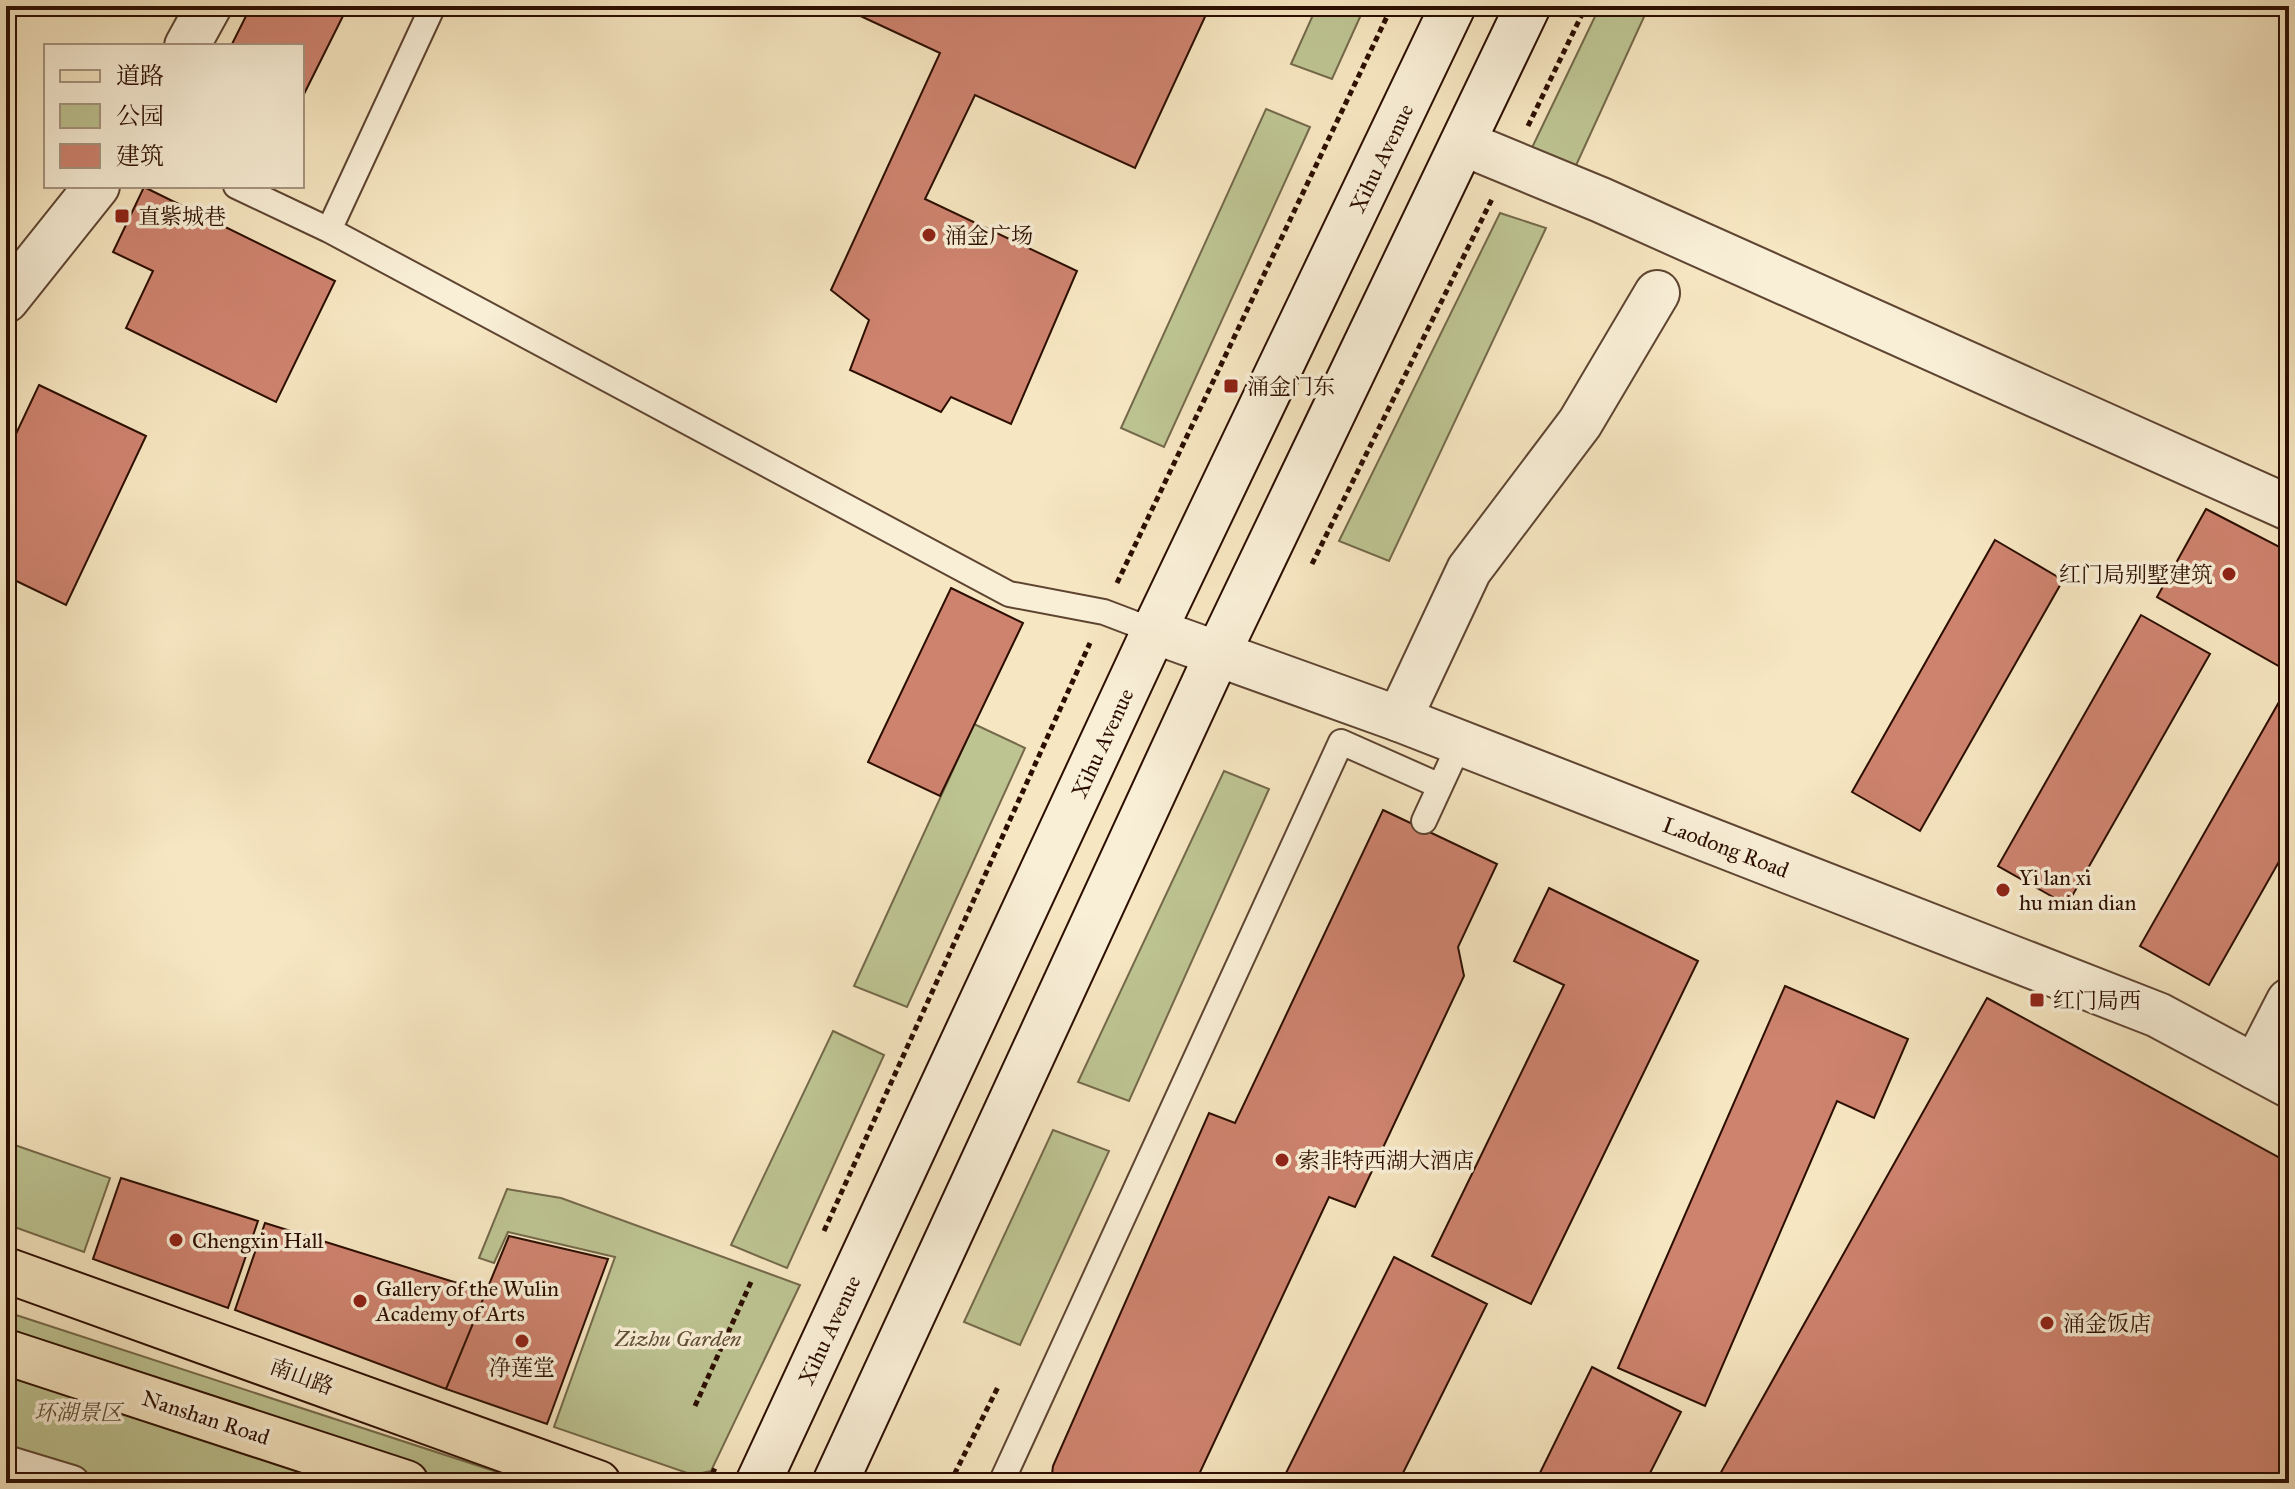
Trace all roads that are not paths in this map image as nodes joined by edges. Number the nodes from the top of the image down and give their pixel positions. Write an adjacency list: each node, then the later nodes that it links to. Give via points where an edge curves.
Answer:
1 (209, 6): 5 (main road)
2 (433, 6): 9 (lane)
3 (1453, 6): 13 (main road, Xihu Avenue)
4 (1528, 6): 6 (main road)
5 (188, 44)
6 (1463, 143): 12 (main road); 14 (main road)
7 (95, 188): 11 (main road)
8 (240, 188): 9 (lane)
9 (329, 230): 13 (lane, via 1009,594 1104,612)
10 (1657, 293): 15 (main road, via 1580,423 1469,570)
11 (6, 300)
12 (2289, 508)
13 (1154, 631): 14 (main road, Laodong Road); 27 (main road, Xihu Avenue)
14 (1217, 655): 15 (main road, Laodong Road); 28 (main road)
15 (1399, 719): 16 (main road, Laodong Road)
16 (1460, 743): 17 (lane); 20 (main road, Laodong Road, via 2158,1015)
17 (1440, 786): 18 (lane); 29 (lane, via 1341,742)
18 (1424, 821)
19 (2289, 1001): 20 (main road)
20 (2272, 1076)
21 (6, 1270): 26 (main road, 南山路)
22 (6, 1352): 25 (main road, Nanshan Road)
23 (6, 1463): 24 (street)
24 (72, 1483)
25 (406, 1483)
26 (598, 1483)
27 (758, 1483)
28 (835, 1483)
29 (1001, 1483)

